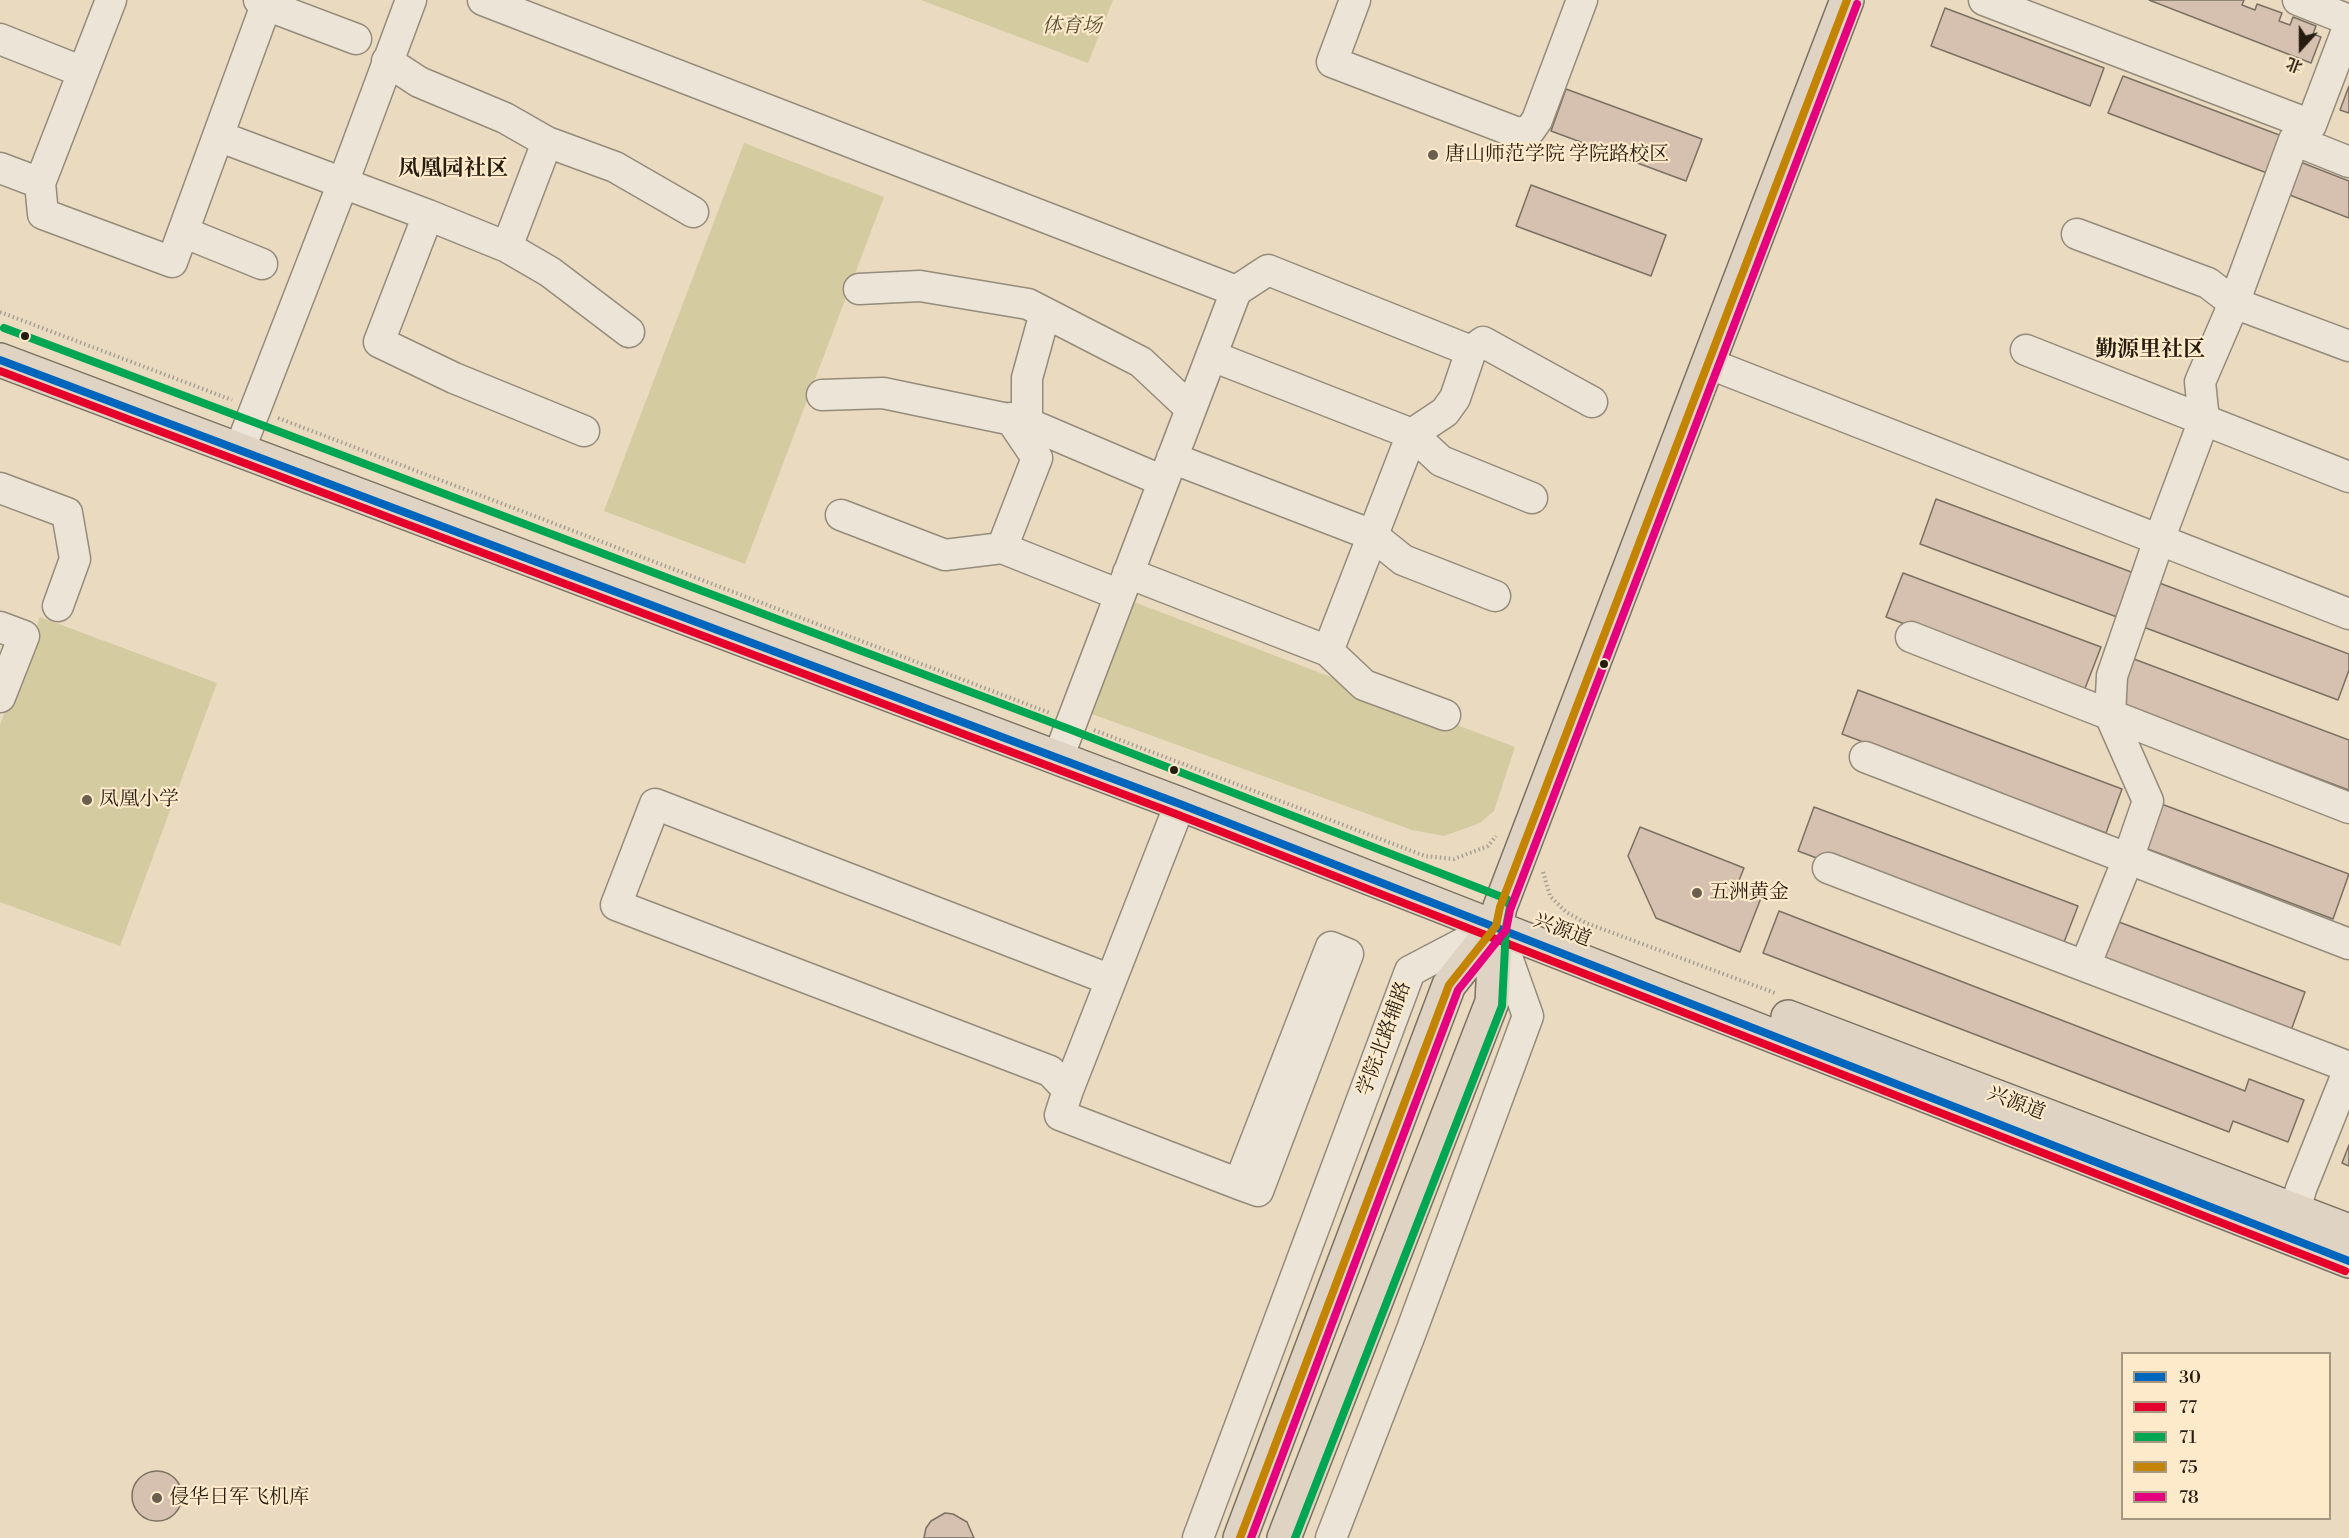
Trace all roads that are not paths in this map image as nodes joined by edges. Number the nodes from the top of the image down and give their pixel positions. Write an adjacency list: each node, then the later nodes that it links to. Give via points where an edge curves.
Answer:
1 (111, 0): 17 (street)
2 (411, 0): 15 (street)
3 (483, 0): 32 (street)
4 (1342, 0): 16 (street, via 1321,57)
5 (1355, 0): 16 (street)
6 (1582, 0): 16 (street, via 1537,120 1530,130 1518,133)
7 (1847, 0): 42 (main road)
8 (1984, 0): 18 (street)
9 (2298, 0): 11 (street)
10 (262, 3): 14 (street); 19 (street)
11 (2349, 20)
12 (2349, 25): 18 (street)
13 (0, 39): 17 (street)
14 (356, 39)
15 (387, 60): 20 (street, via 419,82 505,118); 24 (street)
16 (1332, 62)
17 (83, 72): 23 (street)
18 (2303, 132): 21 (street); 33 (street)
19 (218, 136): 24 (street); 27 (street)
20 (547, 142): 25 (street, via 615,167); 29 (street)
21 (2349, 162)
22 (0, 168): 23 (street)
23 (40, 183): 27 (street, via 43,214 172,262)
24 (343, 183): 26 (street); 48 (street)
25 (693, 212)
26 (428, 215): 29 (street); 49 (street, via 379,342 454,378)
27 (183, 232): 30 (street)
28 (2077, 234): 33 (street, via 2208,283)
29 (507, 247): 35 (street, via 550,272)
30 (262, 264)
31 (859, 289): 34 (street, via 920,286 1028,304)
32 (1236, 291): 39 (street, via 1268,270); 40 (street)
33 (2234, 303): 37 (street); 46 (street, via 2200,382)
34 (1046, 313): 45 (street, via 1141,362); 47 (street)
35 (628, 332)
36 (0, 338): 48 (main road, 兴源道)
37 (2349, 346)
38 (2026, 350): 46 (street)
39 (1471, 351): 44 (street, via 1484,342); 50 (street, via 1455,398 1444,412)
40 (1212, 356): 45 (street); 50 (street)
41 (0, 360): 48 (main road, 兴源道)
42 (1710, 364): 57 (street); 75 (main road)
43 (822, 395): 47 (street, via 883,393)
44 (1592, 402)
45 (1191, 409): 51 (street)
46 (2204, 420): 52 (street); 57 (street)
47 (1018, 421): 51 (street); 58 (street, via 1037,458)
48 (247, 431): 69 (main road, 兴源道)
49 (584, 431)
50 (1412, 434): 54 (street, via 1441,461); 56 (street)
51 (1168, 469): 56 (street); 59 (street)
52 (2349, 477)
53 (0, 488): 61 (street, via 67,513 75,559)
54 (1532, 498)
55 (841, 515): 58 (street, via 945,555)
56 (1372, 535): 60 (street, via 1402,561); 65 (street)
57 (2159, 540): 62 (street); 68 (street, via 2112,676)
58 (1002, 548): 59 (street)
59 (1124, 584): 65 (street); 69 (street)
60 (1495, 596)
61 (58, 606)
62 (2349, 614)
63 (0, 627): 66 (street, via 24,636)
64 (1911, 637): 68 (street)
65 (1328, 651): 67 (street, via 1364,685)
66 (0, 697)
67 (1445, 715)
68 (2110, 715): 72 (street); 73 (street, via 2148,801)
69 (1065, 739): 71 (main road, 兴源道); 75 (main road, 兴源道)
70 (1865, 757): 73 (street)
71 (1180, 804): 75 (main road, 兴源道); 78 (street)
72 (2349, 808)
73 (2128, 859): 76 (street); 77 (street)
74 (1828, 868): 77 (street)
75 (1498, 917): 82 (main road, 兴源道); 85 (street, 学院北路辅路, via 1410,971); 86 (main road, via 1449,986); 87 (main road, via 1492,1002); 88 (street, via 1528,1016)
76 (2349, 944)
77 (2085, 966): 79 (street)
78 (1111, 980): 80 (street); 80 (street, via 655,804 616,905 1050,1071)
79 (2349, 1068): 82 (street)
80 (1068, 1090): 81 (street, via 1060,1115)
81 (1239, 1184): 81 (street, via 1331,947 1348,954 1258,1191)
82 (2291, 1224): 83 (main road, 兴源道); 84 (main road, 兴源道)
83 (2349, 1231)
84 (2349, 1261)
85 (1296, 1280): 86 (street); 89 (street, 学院北路辅路)
86 (1331, 1296): 90 (main road)
87 (1372, 1312): 88 (street); 91 (main road)
88 (1411, 1332): 92 (street)
89 (1198, 1538)
90 (1240, 1538)
91 (1284, 1538)
92 (1331, 1538)

